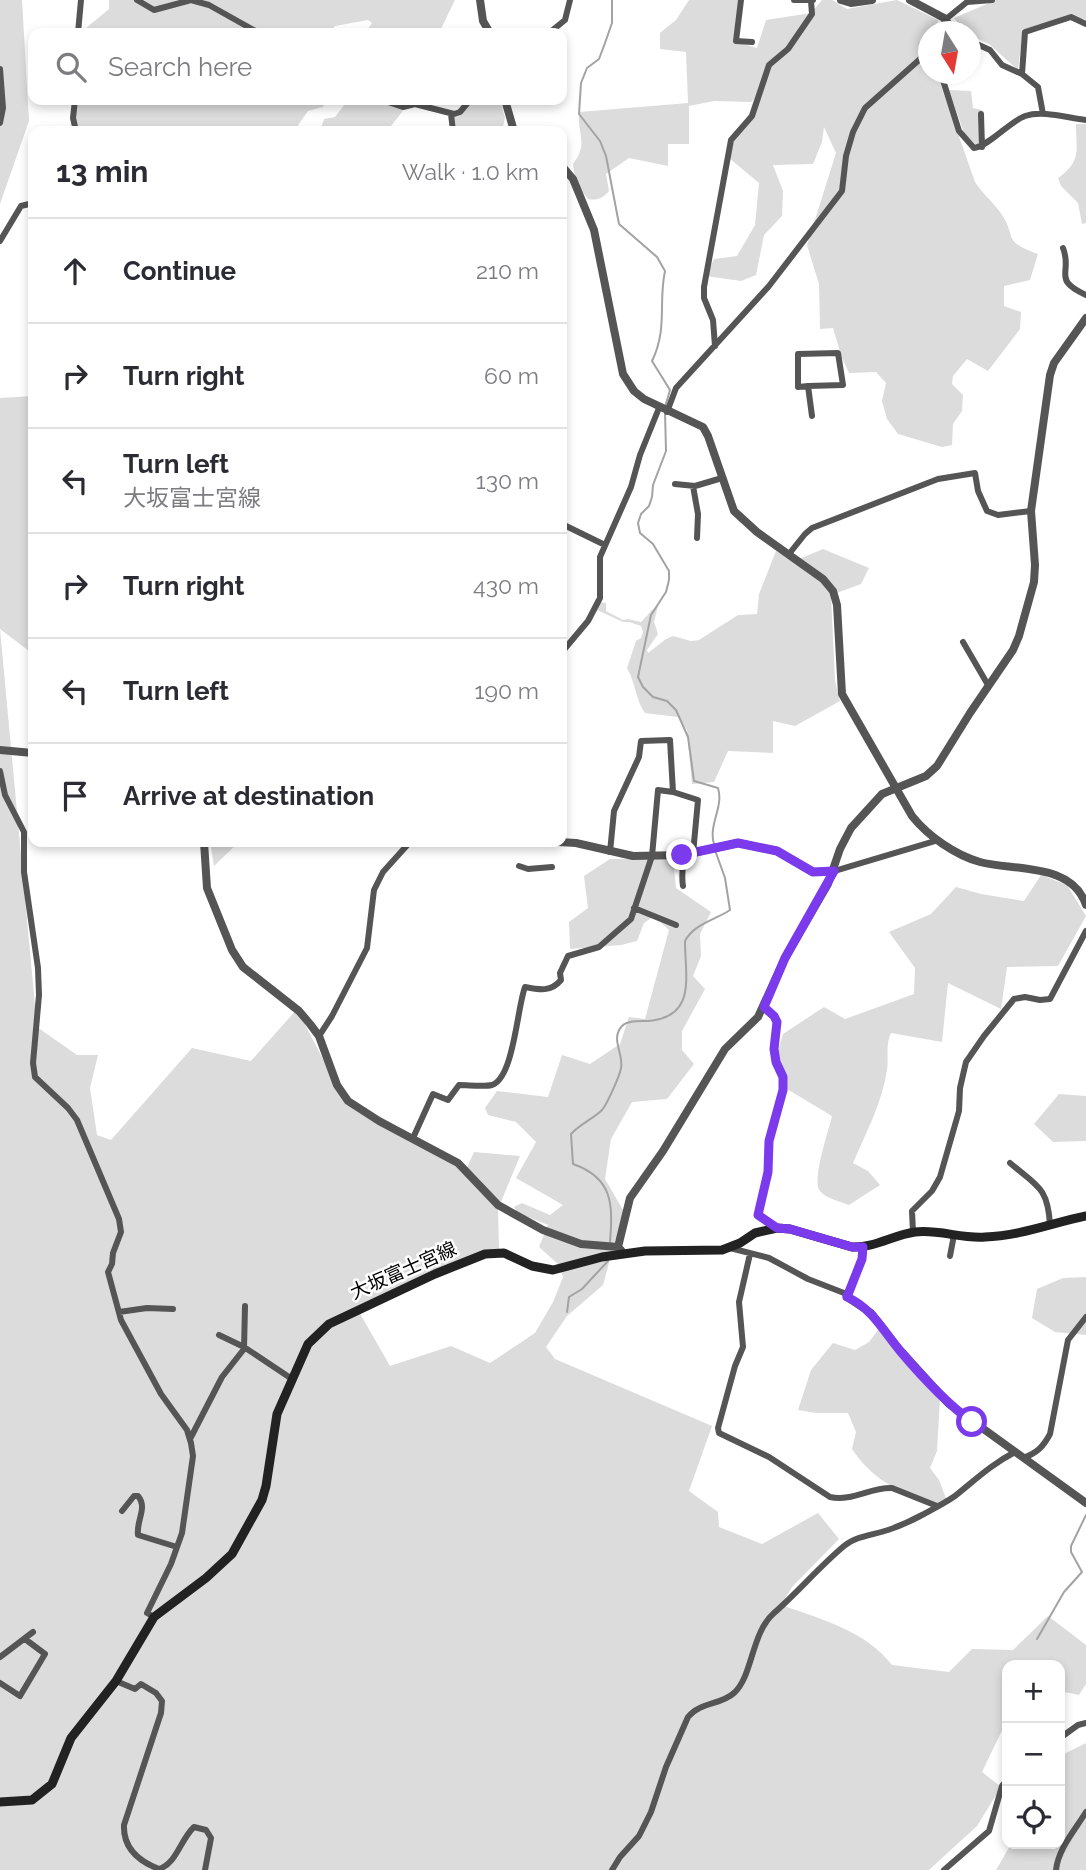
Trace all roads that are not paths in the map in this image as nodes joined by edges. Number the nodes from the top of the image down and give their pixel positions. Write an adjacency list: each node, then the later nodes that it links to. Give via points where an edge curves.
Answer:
1 (81, 0): 15 (street)
2 (137, 0): 16 (street, via 154,10 191,0)
3 (480, 0): 17 (street)
4 (570, 0): 18 (street, via 565,20)
5 (741, 0): 19 (street, via 736,41)
6 (794, 0): 11 (street)
7 (841, 0): 8 (street)
8 (872, 0)
9 (910, 0): 13 (street)
10 (992, 0): 12 (street)
11 (812, 1): 44 (street, via 812,14 788,49 769,65 752,116 731,140 704,287)
12 (967, 1): 13 (street)
13 (946, 19)
14 (1086, 24): 23 (street, via 1071,18 1025,32)
15 (78, 28)
16 (250, 28)
17 (487, 28)
18 (555, 28)
19 (752, 42)
20 (981, 46): 23 (street, via 1002,65)
21 (918, 62): 44 (street, via 865,108 846,156 842,191 769,286)
22 (0, 69): 33 (street)
23 (1022, 74): 31 (street, via 1038,87)
24 (944, 84): 37 (street, via 959,131 974,148)
25 (74, 105): 34 (street)
26 (419, 105): 29 (street)
27 (466, 105): 29 (street)
28 (506, 105): 36 (street)
29 (451, 114): 35 (street)
30 (981, 114): 37 (street)
31 (1043, 114): 32 (street); 37 (street, via 1025,116)
32 (1086, 120)
33 (0, 123)
34 (75, 126)
35 (452, 126)
36 (513, 126)
37 (982, 147)
38 (567, 172): 46 (street, via 594,230 623,374 634,391)
39 (28, 204): 40 (street, via 21,206)
40 (0, 241)
41 (1063, 248): 42 (street, via 1066,281)
42 (1086, 295)
43 (1086, 318): 51 (street, via 1050,375)
44 (715, 346): 46 (street, via 676,388)
45 (808, 386): 45 (street, via 842,385 838,353 798,354 798,387); 47 (street)
46 (663, 410): 48 (street, via 703,427); 54 (street)
47 (812, 416)
48 (722, 478): 50 (street); 55 (street, via 734,511)
49 (675, 484): 50 (street)
50 (693, 486): 53 (street)
51 (1031, 511): 55 (street, via 998,515 987,511 975,473 938,479 812,528); 58 (street, via 1034,582 1013,650)
52 (567, 526): 54 (street)
53 (696, 538)
54 (605, 545): 57 (street, via 600,557 600,598)
55 (789, 554): 62 (street, via 833,591 842,694)
56 (963, 642): 58 (street)
57 (567, 646)
58 (988, 685): 62 (street, via 937,766 926,776)
59 (0, 750): 60 (street)
60 (28, 753)
61 (0, 771): 97 (street, via 5,795 24,832 24,872 38,968 35,1076 76,1120 119,1219 121,1232 108,1272)
62 (897, 787): 64 (street, via 912,816); 74 (street, via 881,794 851,828)
63 (673, 792): 68 (street, via 670,740 641,741 639,757 614,811); 69 (street, via 698,800); 71 (street, via 658,790)
64 (939, 840): 74 (street); 76 (street, via 983,863 1048,872)
65 (567, 842): 68 (street)
66 (204, 847): 81 (street, via 207,888 232,950 243,967 299,1011)
67 (406, 847): 81 (street, via 373,890 367,948)
68 (610, 852): 71 (street)
69 (693, 854): 70 (street); 74 (street, via 738,843 777,851 813,872)
70 (682, 855): 71 (street); 75 (street)
71 (652, 856): 77 (street)
72 (519, 866): 73 (street)
73 (552, 867)
74 (834, 871): 80 (street, via 785,958)
75 (683, 886)
76 (1085, 900)
77 (635, 908): 78 (street); 82 (street, via 626,925 599,947 568,956 557,985 547,990 525,987 509,1061 498,1082 458,1086 448,1100 433,1094)
78 (676, 925)
79 (1086, 931): 87 (street, via 1050,999 1014,999 966,1062 950,1145 932,1191 912,1211)
80 (764, 1007): 86 (street, via 777,1022 774,1049 783,1090 769,1141 768,1172 758,1215); 91 (street, via 752,1026 725,1048 630,1198)
81 (319, 1037): 82 (street, via 348,1101)
82 (413, 1138): 91 (street, via 458,1163 498,1205 521,1218 580,1244)
83 (1010, 1163): 85 (street, via 1045,1193)
84 (1086, 1216): 85 (main road)
85 (1050, 1225): 88 (main road, via 999,1236)
86 (777, 1228): 89 (main road); 90 (main road, 大坂富士宮線, via 755,1233)
87 (913, 1232): 88 (main road); 89 (main road)
88 (954, 1235): 93 (street)
89 (863, 1247): 94 (street)
90 (730, 1248): 91 (main road, 大坂富士宮線, via 710,1252); 92 (street)
91 (616, 1250): 101 (main road, 大坂富士宮線, via 553,1270 504,1253 471,1259 329,1324 308,1344)
92 (750, 1254): 94 (street, via 769,1258); 106 (street, via 739,1302 743,1347 719,1433 769,1457 830,1497 841,1500 892,1488)
93 (950, 1256)
94 (847, 1297): 103 (street, via 871,1313 948,1404)
95 (245, 1306): 100 (street)
96 (173, 1309): 97 (street)
97 (119, 1312): 102 (street, via 136,1351)
98 (1086, 1317): 104 (street, via 1068,1340 1050,1434 1044,1446)
99 (219, 1335): 100 (street)
100 (244, 1347): 101 (street); 102 (street, via 222,1377)
101 (292, 1379): 109 (main road, 大坂富士宮線, via 276,1414 262,1500 242,1538 222,1565)
102 (190, 1439): 108 (street, via 189,1492)
103 (1015, 1452): 104 (street); 106 (street)
104 (1023, 1458): 105 (street)
105 (1086, 1503)
106 (937, 1506): 121 (street, via 844,1546 775,1612 733,1694 699,1707 688,1717 651,1812)
107 (122, 1511): 108 (street, via 138,1496 143,1507 138,1535)
108 (177, 1547): 109 (street, via 147,1613)
109 (153, 1617): 113 (main road, 大坂富士宮線)
110 (33, 1632): 111 (street)
111 (25, 1639): 112 (street); 114 (street, via 45,1654 20,1696)
112 (0, 1657)
113 (116, 1681): 118 (main road, 大坂富士宮線, via 71,1738 52,1784 32,1800); 120 (street, via 135,1689 141,1684 162,1701 124,1838 130,1850 159,1869 169,1864 194,1828 206,1830 211,1838)
114 (0, 1684)
115 (1086, 1724): 116 (street)
116 (1065, 1734)
117 (1002, 1786): 122 (street, via 989,1831)
118 (0, 1802)
119 (1086, 1812): 123 (street)
120 (205, 1870)
121 (612, 1870)
122 (944, 1870)
123 (1056, 1870)

